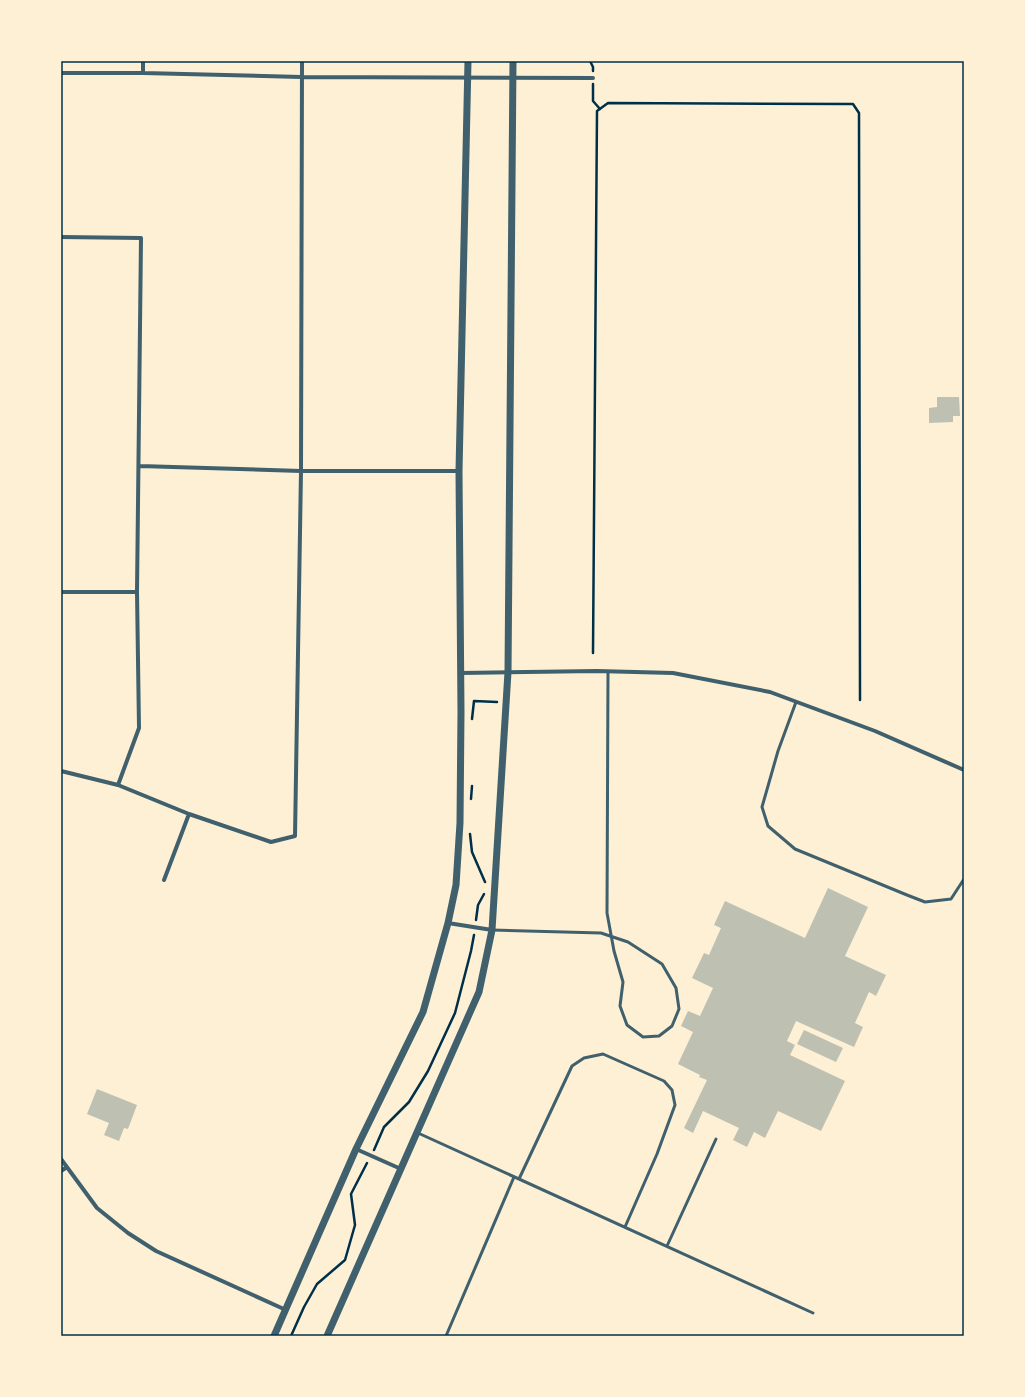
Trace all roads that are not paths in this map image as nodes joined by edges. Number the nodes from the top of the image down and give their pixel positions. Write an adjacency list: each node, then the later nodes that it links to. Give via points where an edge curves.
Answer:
1 (143, 61): 6 (street)
2 (302, 61): 7 (street)
3 (468, 61): 8 (street)
4 (513, 61): 9 (street)
5 (61, 73): 6 (street)
6 (143, 73): 7 (street)
7 (301, 77): 8 (street); 13 (street)
8 (468, 77): 9 (street); 14 (street)
9 (512, 78): 10 (street); 17 (street)
10 (593, 78)
11 (61, 237): 12 (street, via 141,238)
12 (140, 466): 13 (street); 16 (street)
13 (301, 471): 14 (street); 24 (street, via 295,836 271,842)
14 (459, 471): 19 (street)
15 (61, 592): 16 (street)
16 (137, 592): 23 (street, via 139,728)
17 (508, 672): 18 (street); 19 (street); 28 (street)
18 (608, 672): 20 (street, via 673,673 770,692); 29 (lane, via 607,913)
19 (461, 673): 27 (street, via 460,823 456,885)
20 (796, 702): 21 (street, via 875,731); 25 (lane, via 778,751 762,807 768,826 795,849 925,902 951,899)
21 (964, 770)
22 (61, 771): 23 (street)
23 (118, 785): 24 (street)
24 (189, 814): 26 (street)
25 (964, 879)
26 (164, 880)
27 (448, 923): 28 (street); 32 (street, via 423,1012)
28 (492, 930): 29 (lane, via 601,933); 30 (street, via 479,992)
29 (612, 937): 29 (lane, via 628,942 662,964 676,988 679,1009 677,1015 672,1026 658,1036 643,1037 627,1026 620,1006 623,982)
30 (418, 1133): 35 (street); 37 (lane)
31 (716, 1139): 40 (lane)
32 (356, 1149): 35 (street); 41 (street)
33 (61, 1159): 34 (street)
34 (67, 1167): 36 (street); 41 (street, via 97,1208 128,1233 156,1251)
35 (402, 1169): 44 (street)
36 (61, 1171)
37 (514, 1177): 38 (lane); 45 (lane)
38 (519, 1179): 39 (lane); 39 (lane, via 572,1066 584,1058 603,1054 664,1080 672,1090 675,1105)
39 (625, 1227): 40 (lane)
40 (667, 1246): 42 (lane)
41 (286, 1310): 43 (street)
42 (813, 1313)
43 (274, 1336)
44 (327, 1336)
45 (446, 1336)

